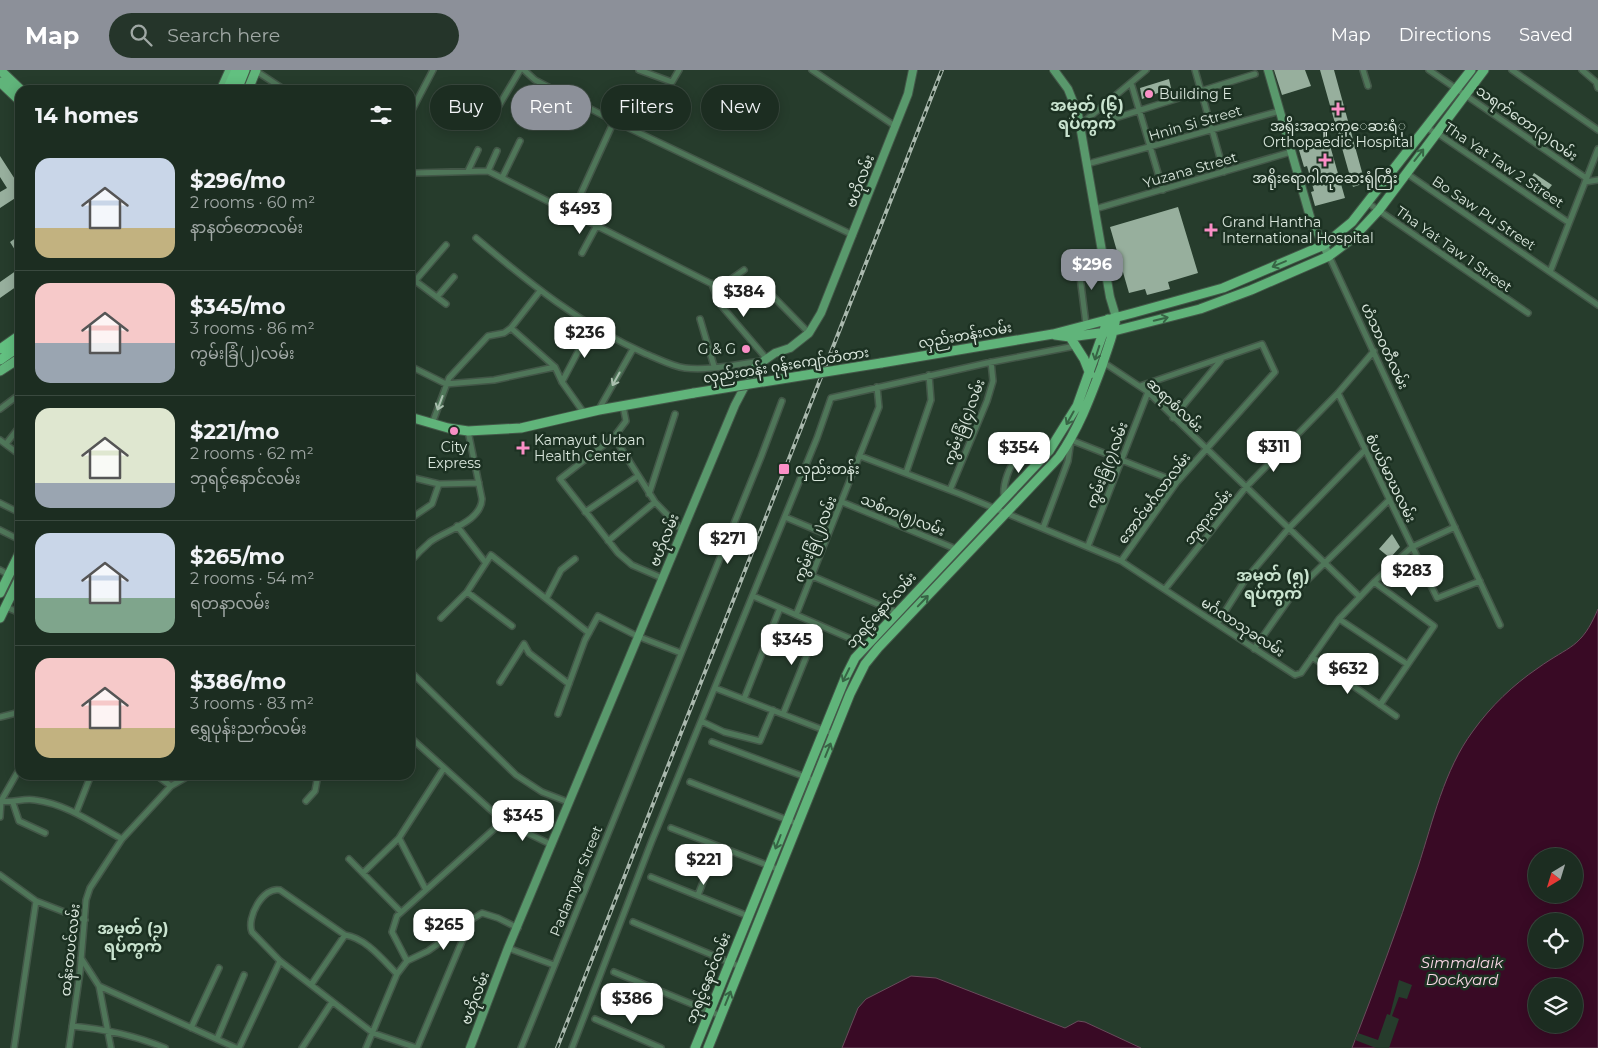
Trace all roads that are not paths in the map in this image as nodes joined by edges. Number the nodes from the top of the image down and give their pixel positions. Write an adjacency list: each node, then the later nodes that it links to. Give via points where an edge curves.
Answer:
1 (0, 70): 25 (main road)
2 (230, 70): 26 (main road)
3 (236, 70): 27 (highway)
4 (245, 70): 28 (highway)
5 (256, 70): 29 (main road); 30 (street)
6 (433, 70): 39 (street)
7 (520, 70): 38 (street)
8 (524, 70): 42 (street, via 535,80)
9 (640, 70): 10 (street, via 672,82)
10 (679, 70)
11 (812, 70): 44 (street)
12 (913, 70): 44 (main road, ဗဟိုလမ်း, via 908,94)
13 (1054, 70): 43 (main road, via 1068,89)
14 (1146, 70): 43 (street)
15 (1195, 70): 35 (street)
16 (1268, 70): 41 (main road, ဟံသာဝတီလမ်း)
17 (1363, 70): 32 (street)
18 (1429, 70): 34 (street, သရက်တော(၃)လမ်း)
19 (1471, 70): 34 (main road)
20 (1484, 70): 36 (main road, လှည်းတန်းလမ်း)
21 (1512, 70): 50 (street)
22 (1582, 70): 33 (street)
23 (1254, 74): 35 (street)
24 (0, 82): 37 (main road)
25 (16, 85)
26 (223, 85)
27 (229, 85)
28 (239, 85)
29 (250, 85)
30 (278, 85)
31 (1132, 86): 40 (street)
32 (1368, 86)
33 (1598, 88)
34 (1456, 89): 36 (street, သရက်တော(၃)လမ်း); 46 (main road)
35 (1202, 92): 40 (street); 47 (street)
36 (1466, 94): 51 (main road, လှည်းတန်းလမ်း); 65 (street, သရက်တော(၃)လမ်း)
37 (15, 96)
38 (501, 102)
39 (415, 104)
40 (1140, 111): 45 (street); 53 (street)
41 (1280, 111): 47 (street, Hnin Si Street); 57 (main road, ဟံသာဝတီလမ်း)
42 (601, 113)
43 (1080, 125): 58 (main road)
44 (895, 126): 74 (main road, ဗဟိုလမ်း)
45 (1090, 126)
46 (1426, 128): 51 (street, Tha Yat Taw 2 Street); 68 (main road)
47 (1213, 129): 53 (street, Hnin Si Street); 61 (street)
48 (609, 130): 71 (street)
49 (635, 130): 74 (street)
50 (1598, 130)
51 (1437, 133): 63 (main road, လှည်းတန်းလမ်း, one-way to 51); 72 (street, Tha Yat Taw 2 Street)
52 (520, 141): 64 (street)
53 (1150, 147): 58 (street, Hnin Si Street); 67 (street)
54 (1598, 149): 65 (street)
55 (478, 150): 59 (street)
56 (497, 151): 60 (street)
57 (1291, 152): 61 (street, Yuzana Street); 77 (main road, ဟံသာဝတီလမ်း, via 1311,220)
58 (1087, 164): 69 (main road)
59 (468, 171): 60 (street); 62 (street)
60 (488, 171): 64 (street)
61 (1224, 172): 67 (street, Yuzana Street)
62 (415, 173)
63 (1406, 173): 70 (main road, လှည်းတန်းလမ်း); 82 (street, Bo Saw Pu Street)
64 (502, 178): 71 (street)
65 (1586, 180): 66 (street); 72 (street)
66 (1598, 180)
67 (1163, 190): 69 (street, Yuzana Street)
68 (1368, 203): 70 (street, Tha Yat Taw 1 Street); 77 (main road, via 1352,222)
69 (1095, 209): 92 (main road)
70 (1378, 210): 79 (main road, လှည်းတန်းလမ်း, via 1353,238); 91 (street, Tha Yat Taw 1 Street)
71 (572, 213): 73 (street)
72 (1568, 222): 82 (street)
73 (596, 227): 78 (street); 85 (street)
74 (853, 235): 99 (main road, ဗဟိုလမ်း, via 821,313)
75 (476, 238): 87 (street)
76 (446, 245): 84 (street)
77 (1324, 245): 79 (main road, ဟံသာဝတီလမ်း); 92 (main road, one-way to 92, via 1222,288)
78 (582, 252)
79 (1329, 256): 97 (main road, လှည်းတန်းလမ်း, one-way to 79, via 1200,309); 109 (street, ဟံသာဝတီလမ်း)
80 (1078, 261): 94 (street)
81 (744, 270): 85 (street, via 727,282)
82 (1550, 272): 90 (street, Bo Saw Pu Street)
83 (454, 277): 88 (street)
84 (415, 281): 88 (street)
85 (712, 284): 110 (street, via 719,303)
86 (762, 285): 99 (street)
87 (540, 291): 95 (street); 96 (street)
88 (437, 298): 89 (street)
89 (446, 304)
90 (1598, 305)
91 (1528, 313)
92 (1112, 318): 94 (main road, လှည်းတန်းလမ်း); 97 (main road, ဘုရင့်နောင်လမ်း); 98 (main road, ဘုရင့်နောင်လမ်း)
93 (700, 319): 117 (street)
94 (1086, 324): 101 (main road, လှည်းတန်းလမ်း)
95 (591, 327): 107 (street); 123 (street)
96 (511, 328): 118 (street); 124 (street, via 488,336)
97 (1114, 331): 98 (main road, လှည်းတန်းလမ်း); 115 (main road, ဘုရင့်နောင်လမ်း)
98 (1104, 332): 102 (main road, လှည်းတန်းလမ်း); 121 (main road, ဘုရင့်နောင်လမ်း, one-way to 121)
99 (809, 333): 110 (main road, ဗဟိုလမ်း, via 790,348)
100 (15, 334): 104 (main road)
101 (1052, 334): 102 (main road, လှည်းတန်းလမ်း); 116 (main road, လှည်းတန်းလမ်း)
102 (1070, 337): 105 (main road)
103 (15, 338): 106 (highway)
104 (0, 344)
105 (1076, 346): 114 (street, ကွမ်းခြံ(၄)လမ်း); 121 (main road)
106 (0, 349)
107 (633, 349): 117 (street, via 675,366); 133 (street, one-way to 133)
108 (15, 350): 112 (highway)
109 (1374, 351): 128 (street, ဘုရားလမ်း); 172 (street, ဟံသာဝတီလမ်း)
110 (764, 359): 117 (street); 176 (main road, ဗဟိုလမ်း, via 754,367 734,405)
111 (1221, 359): 125 (street); 137 (street); 146 (street, အောင်မင်္ဂလာလမ်း, via 1262,344 1275,372)
112 (0, 360)
113 (15, 361): 120 (main road)
114 (991, 362): 122 (street, ကွမ်းခြံ(၄)လမ်း); 158 (street, ကွမ်းခြံ(၄)လမ်း, via 993,381 989,394)
115 (1103, 362): 125 (street, ဆရာစံလမ်း); 143 (main road, ဘုရင့်နောင်လမ်း, via 1087,408)
116 (881, 364): 131 (main road, လှည်းတန်း ဂုန်းကျော်တံတား, bridge)
117 (714, 366)
118 (555, 367): 123 (street); 124 (street, via 494,380)
119 (415, 368): 124 (street)
120 (0, 371)
121 (1090, 374): 160 (main road, ဘုရင့်နောင်လမ်း, one-way to 160, via 1077,406 1049,451)
122 (929, 376): 126 (street, ကွမ်းခြံ(၄)လမ်း); 151 (street, via 931,400)
123 (562, 382): 134 (street)
124 (446, 384): 138 (street, one-way to 138)
125 (1140, 386): 127 (street, ဆရာစံလမ်း)
126 (877, 387): 149 (street, ကွမ်းခြံ(၂)လမ်း, via 879,407); 170 (street, ကွမ်းခြံ(၄)လမ်း, via 831,398)
127 (1148, 392): 137 (street, ဆရာစံလမ်း); 150 (street, ကွမ်းခြံ(၇)လမ်း)
128 (1338, 394): 148 (street, စံပယ်မာဃလမ်း); 157 (street, ဘုရားလမ်း)
129 (15, 398): 132 (street)
130 (782, 401): 222 (street, Padamyar Street)
131 (623, 406): 133 (main road, လှည်းတန်း ဂုန်းကျော်တံတား); 141 (street, via 626,421)
132 (0, 409)
133 (599, 410): 134 (main road, လှည်းတန်း ဂုန်းကျော်တံတား)
134 (585, 414): 139 (main road, လှည်းတန်း ဂုန်းကျော်တံတား, via 522,428)
135 (675, 414): 159 (street)
136 (415, 418): 138 (main road)
137 (1173, 418): 146 (street, ဆရာစံလမ်း)
138 (432, 424): 139 (main road)
139 (468, 431): 155 (street)
140 (15, 432): 144 (street)
141 (614, 437): 152 (street); 167 (street, via 560,478)
142 (0, 440): 144 (street)
143 (1071, 440): 150 (street); 168 (main road, ဘုရင့်နောင်လမ်း); 173 (street, via 1068,461)
144 (6, 444): 147 (street)
145 (1022, 446): 160 (street, via 1007,474)
146 (1206, 448): 154 (street, အောင်မင်္ဂလာလမ်း); 157 (street, ဆရာစံလမ်း)
147 (15, 450)
148 (1366, 450): 161 (street, စံပယ်မာဃလမ်း); 174 (street)
149 (860, 456): 151 (street, မင်္ဂလာသုခလမ်း); 163 (street, ကွမ်းခြံ(၂)လမ်း)
150 (1121, 459): 154 (street); 181 (street, ကွမ်းခြံ(၇)လမ်း)
151 (906, 473): 158 (street, မင်္ဂလာသုခလမ်း)
152 (638, 476): 159 (street); 167 (street)
153 (415, 478): 156 (street)
154 (1177, 482): 186 (street, အောင်မင်္ဂလာလမ်း)
155 (479, 483): 156 (street); 171 (street, via 481,507)
156 (438, 484): 169 (street, via 432,504)
157 (1246, 487): 174 (street, ဆရာစံလမ်း); 199 (street, ဘုရားလမ်း)
158 (950, 490): 165 (street, မင်္ဂလာသုခလမ်း)
159 (649, 494): 162 (street)
160 (1004, 499): 165 (main road, ဘုရင့်နောင်လမ်း)
161 (1389, 500): 182 (street, စံပယ်မာဃလမ်း); 187 (street)
162 (655, 502): 176 (street); 179 (street)
163 (842, 502): 177 (street, ကွမ်းခြံ(၂)လမ်း); 180 (street, သစ်က(၅)လမ်း)
164 (0, 503): 166 (street)
165 (995, 509): 168 (street, မင်္ဂလာသုခလမ်း); 180 (main road, ဘုရင့်နောင်လမ်း)
166 (15, 511)
167 (585, 512): 179 (street)
168 (1008, 513): 173 (street, မင်္ဂလာသုခလမ်း); 183 (main road, ဘုရင့်နောင်လမ်း)
169 (415, 516)
170 (785, 517): 177 (street); 202 (street)
171 (457, 526): 184 (street, via 430,542); 189 (street)
172 (1455, 527): 182 (street, မင်္ဂလာသုခလမ်း); 195 (street, ဟံသာဝတီလမ်း)
173 (1043, 528): 181 (street, မင်္ဂလာသုခလမ်း)
174 (1290, 528): 187 (street, ဆရာစံလမ်း); 214 (street, via 1245,580)
175 (0, 530): 178 (street)
176 (682, 530): 193 (main road, ဗဟိုလမ်း)
177 (828, 535): 192 (street, ကွမ်းခြံ(၂)လမ်း)
178 (15, 538)
179 (608, 541): 193 (street, via 632,565)
180 (958, 546): 183 (main road); 194 (main road, ဘုရင့်နောင်လမ်း)
181 (1088, 546): 186 (street, မင်္ဂလာသုခလမ်း)
182 (1412, 547): 195 (street, စံပယ်မာဃလမ်း, via 1437,599); 196 (street, မင်္ဂလာသုခလမ်း)
183 (969, 552): 197 (main road, ဘုရင့်နောင်လမ်း)
184 (415, 557)
185 (575, 559): 204 (street, via 561,570)
186 (1121, 561): 199 (street, မင်္ဂလာသုခလမ်း)
187 (1324, 561): 203 (street, ဆရာစံလမ်း); 221 (street, via 1292,595)
188 (15, 562): 191 (main road)
189 (485, 562): 200 (street); 204 (street, via 491,555)
190 (0, 570): 191 (street)
191 (9, 575): 201 (main road)
192 (812, 576): 208 (street); 209 (street, ကွမ်းခြံ(၂)လမ်း)
193 (662, 578): 219 (main road, ဗဟိုလမ်း)
194 (927, 579): 197 (main road); 208 (main road, ဘုရင့်နောင်လမ်း)
195 (1480, 581): 216 (street, ဟံသာဝတီလမ်း)
196 (1374, 582): 203 (street, မင်္ဂလာသုခလမ်း); 224 (street, via 1433,624)
197 (936, 587): 213 (main road, ဘုရင့်နောင်လမ်း, one-way to 197)
198 (15, 588): 205 (main road)
199 (1164, 589): 214 (street, မင်္ဂလာသုခလမ်း)
200 (467, 592): 211 (street); 217 (street)
201 (0, 593)
202 (753, 596): 206 (street); 228 (street)
203 (1360, 597): 212 (street, မင်္ဂလာသုခလမ်း)
204 (546, 599): 218 (street)
205 (6, 607): 207 (street); 210 (main road)
206 (780, 608): 209 (street); 229 (street)
207 (15, 611)
208 (894, 614): 213 (main road); 220 (main road, ဘုရင့်နောင်လမ်း)
209 (796, 615): 215 (street)
210 (0, 618)
211 (441, 618)
212 (1340, 619): 223 (street, မင်္ဂလာသုခလမ်း); 224 (street)
213 (901, 624): 239 (main road, ဘုရင့်နောင်လမ်း, via 865,664)
214 (1217, 624): 221 (street, မင်္ဂလာသုခလမ်း)
215 (819, 625): 220 (street); 234 (street)
216 (1500, 625)
217 (512, 626)
218 (589, 633): 219 (street, via 598,616); 227 (street)
219 (637, 636): 222 (street); 254 (main road, ဗဟိုလမ်း)
220 (865, 645): 238 (main road, ဘုရင့်နောင်လမ်း, one-way to 238, via 846,676)
221 (1254, 648): 223 (street, မင်္ဂလာသုခလမ်း, via 1295,675 1301,673)
222 (681, 653): 288 (street, Padamyar Street)
223 (1312, 658): 230 (street)
224 (1407, 664): 230 (street)
225 (415, 676): 254 (street, via 516,776 542,792)
226 (500, 682): 227 (street, via 524,644 529,653)
227 (569, 684): 233 (street)
228 (715, 688): 229 (street); 237 (street)
229 (744, 699): 231 (street)
230 (1380, 705): 235 (street)
231 (773, 710): 234 (street); 237 (street, via 760,741 724,732)
232 (15, 713): 236 (street)
233 (558, 714)
234 (783, 714): 238 (street)
235 (1396, 716)
236 (0, 717)
237 (702, 721): 317 (street)
238 (824, 730): 239 (street); 244 (main road, ဘုရင့်နောင်လမ်း)
239 (834, 734): 249 (main road, ဘုရင့်နောင်လမ်း, one-way to 239)
240 (415, 742): 242 (street)
241 (712, 742): 244 (street)
242 (444, 768): 259 (street); 264 (street)
243 (15, 776): 252 (street)
244 (805, 777): 249 (street); 258 (main road, ဘုရင့်နောင်လမ်း)
245 (89, 780): 256 (street)
246 (163, 780): 251 (street)
247 (181, 780): 251 (street, ထန်းတပင်လမ်း)
248 (317, 780): 253 (street, via 315,791)
249 (816, 781): 260 (main road, ဘုရင့်နောင်လမ်း)
250 (690, 782): 258 (street)
251 (171, 786): 263 (street, ထန်းတပင်လမ်း)
252 (0, 801): 255 (street); 257 (street)
253 (306, 801)
254 (568, 802): 265 (main road, ဗဟိုလမ်း)
255 (13, 803): 256 (street, via 32,800 51,803); 262 (street, via 19,821)
256 (76, 814): 263 (street)
257 (0, 817)
258 (787, 820): 260 (street); 268 (main road, ဘုရင့်နောင်လမ်း, one-way to 268)
259 (503, 821): 265 (street); 273 (street)
260 (798, 824): 269 (main road, ဘုရင့်နောင်လမ်း)
261 (671, 828): 266 (street)
262 (45, 834)
263 (122, 838): 278 (street, ထန်းတပင်လမ်း, via 90,888)
264 (399, 838): 270 (street); 273 (street)
265 (552, 844): 281 (main road, ဗဟိုလမ်း)
266 (718, 846): 268 (street); 274 (street)
267 (349, 860): 270 (street)
268 (769, 866): 269 (street); 277 (main road, ဘုရင့်နောင်လမ်း)
269 (780, 870): 289 (main road, ဘုရင့်နောင်လမ်း)
270 (363, 873): 276 (street)
271 (0, 875): 275 (street)
272 (651, 876): 274 (street)
273 (426, 890): 276 (street)
274 (698, 895): 277 (street)
275 (36, 901): 278 (street); 307 (street)
276 (401, 912): 286 (street, via 392,932)
277 (748, 916): 287 (main road, ဘုရင့်နောင်လမ်း)
278 (85, 920): 284 (street, ထန်းတပင်လမ်း)
279 (471, 920): 281 (street, via 482,913); 286 (street, via 428,951); 314 (street)
280 (632, 922): 287 (street)
281 (518, 928): 283 (main road, ဗဟိုလမ်း)
282 (345, 935): 285 (street, via 280,890 271,891 257,905 250,927); 292 (street, via 354,936); 294 (street)
283 (508, 948): 288 (street); 315 (main road, ဗဟိုလမ်း)
284 (81, 958): 295 (street); 300 (street, ထန်းတပင်လမ်း)
285 (280, 961): 294 (street); 311 (street)
286 (406, 961): 292 (street)
287 (729, 962): 289 (street); 297 (main road, ဘုရင့်နောင်လမ်း)
288 (554, 965): 316 (street, Padamyar Street)
289 (741, 967): 298 (main road, ဘုရင့်နောင်လမ်း, one-way to 289)
290 (219, 968): 301 (street)
291 (614, 972): 297 (street)
292 (397, 974): 303 (street)
293 (244, 975): 304 (street)
294 (311, 985): 296 (street)
295 (100, 986): 301 (street); 302 (street)
296 (332, 1002): 303 (street); 312 (street)
297 (709, 1011): 298 (street); 305 (main road, ဘုရင့်နောင်လမ်း)
298 (721, 1016): 306 (main road, ဘုရင့်နောင်လမ်း)
299 (595, 1019): 318 (street)
300 (72, 1026): 302 (street); 308 (street, ထန်းတပင်လမ်း)
301 (191, 1028): 304 (street)
302 (107, 1029): 309 (street); 310 (street)
303 (373, 1033): 313 (street); 314 (street)
304 (217, 1039): 311 (street)
305 (696, 1044): 306 (street)
306 (709, 1046)
307 (14, 1048)
308 (69, 1048)
309 (111, 1048)
310 (165, 1048)
311 (237, 1048)
312 (302, 1048)
313 (366, 1048)
314 (417, 1048)
315 (470, 1048)
316 (521, 1048)
317 (572, 1048)
318 (661, 1048)

